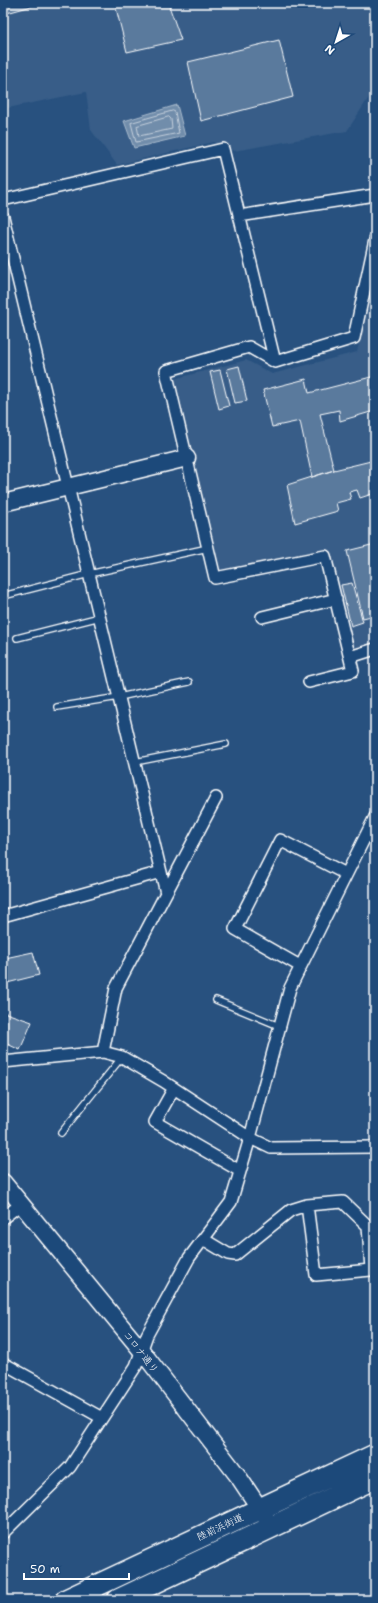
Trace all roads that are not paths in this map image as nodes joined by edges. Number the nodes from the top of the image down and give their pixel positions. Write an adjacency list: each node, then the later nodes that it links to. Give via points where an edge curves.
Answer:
1 (375, 195): 3 (street)
2 (3, 200): 3 (street, via 223,149)
3 (239, 216): 6 (street)
4 (3, 217): 8 (street)
5 (375, 240): 6 (street, via 354,338)
6 (275, 362): 7 (street, via 249,347 166,371)
7 (187, 458): 8 (street); 10 (street)
8 (68, 487): 9 (street); 11 (street)
9 (3, 503)
10 (208, 548): 11 (lane); 13 (street, via 215,578 325,556)
11 (89, 574): 12 (lane); 15 (street)
12 (3, 596)
13 (336, 599): 14 (street); 18 (street)
14 (262, 616)
15 (100, 617): 16 (lane); 21 (street)
16 (17, 638)
17 (375, 649): 18 (street)
18 (350, 657): 20 (street, via 353,670)
19 (189, 682): 21 (lane)
20 (309, 682)
21 (119, 697): 22 (lane); 24 (street)
22 (57, 707)
23 (226, 744): 24 (lane)
24 (135, 762): 27 (street)
25 (216, 798): 29 (street)
26 (375, 816): 28 (street)
27 (162, 872): 29 (street); 30 (street)
28 (346, 874): 31 (street); 31 (street, via 280,840 235,929)
29 (166, 893): 34 (street, via 116,988)
30 (3, 916)
31 (300, 966): 33 (street, via 290,988)
32 (216, 1000): 33 (lane)
33 (279, 1026): 39 (street)
34 (104, 1052): 35 (street); 36 (street)
35 (122, 1057): 37 (street); 38 (lane)
36 (3, 1062)
37 (174, 1088): 39 (street); 41 (street, via 155,1122)
38 (60, 1133)
39 (250, 1138): 40 (street, via 271,1148); 41 (street)
40 (375, 1147)
41 (240, 1171): 46 (street, via 231,1202)
42 (3, 1182): 43 (street, コロナ通り)
43 (21, 1204): 45 (street); 47 (street, コロナ通り)
44 (307, 1205): 44 (street, via 316,1275 371,1270 368,1226 343,1202); 46 (street, via 291,1210 235,1255 228,1254)
45 (3, 1218)
46 (203, 1240): 47 (street, via 189,1258)
47 (141, 1350): 49 (street, via 136,1366); 52 (street, コロナ通り)
48 (3, 1362): 49 (street)
49 (102, 1418): 54 (street, via 70,1467)
50 (375, 1455): 52 (highway, 陸前浜街道)
51 (375, 1478): 53 (highway)
52 (260, 1508): 53 (street, コロナ通り); 55 (highway, 陸前浜街道)
53 (271, 1528): 56 (highway)
54 (3, 1533)
55 (66, 1600)
56 (118, 1600)

